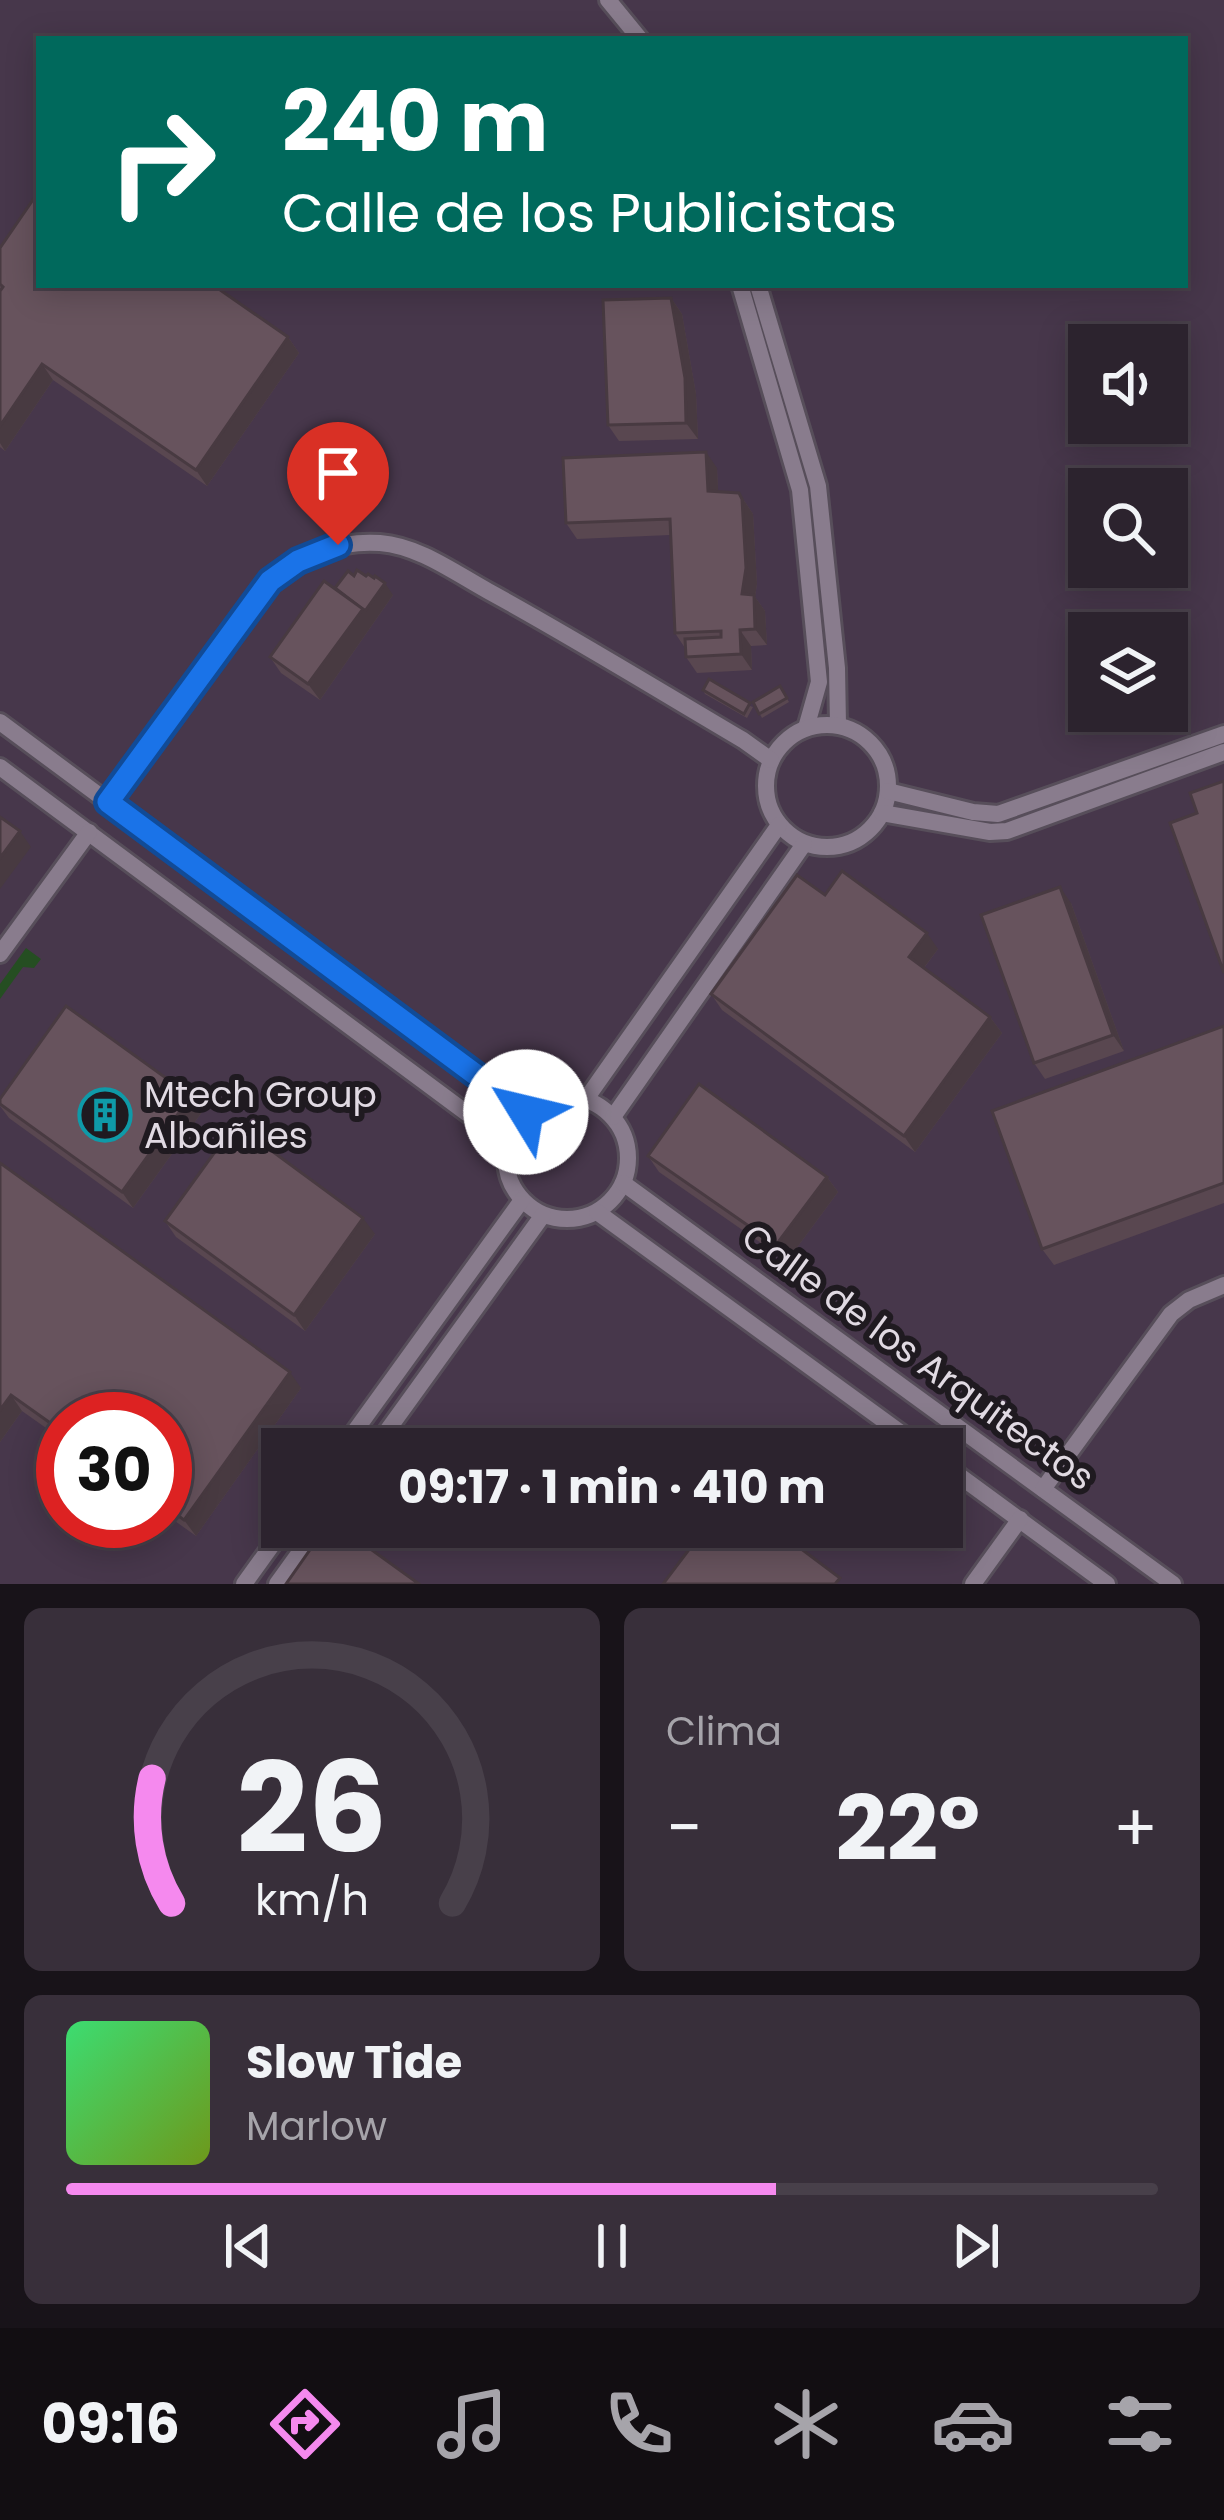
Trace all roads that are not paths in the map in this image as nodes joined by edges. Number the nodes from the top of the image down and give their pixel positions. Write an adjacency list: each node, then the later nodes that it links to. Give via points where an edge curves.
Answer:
1 (608, 0): 2 (street)
2 (638, 36)
3 (741, 288): 7 (street, via 800,490 819,682)
4 (759, 288): 6 (street, via 818,486)
5 (0, 722): 13 (street)
6 (838, 725): 7 (street); 12 (street, via 869,741)
7 (806, 728): 10 (street)
8 (1224, 734): 12 (street, via 998,814)
9 (1224, 752): 14 (street, via 1006,831)
10 (771, 760): 13 (street, via 414,550 338,545 270,581); 15 (street, via 766,794)
11 (0, 767): 16 (street)
12 (888, 791): 14 (street)
13 (108, 802): 20 (street)
14 (882, 813): 17 (street, via 857,840)
15 (779, 825): 17 (street); 19 (street)
16 (89, 832): 18 (street); 22 (street)
17 (804, 844): 21 (street)
18 (0, 954)
19 (586, 1099): 20 (street, via 565,1096); 21 (street)
20 (526, 1112): 22 (street)
21 (613, 1117): 23 (street, via 628,1148)
22 (507, 1143): 24 (street, via 511,1183)
23 (623, 1183): 25 (street); 32 (street, Calle de los Arquitectos)
24 (522, 1200): 26 (street); 28 (street)
25 (598, 1212): 26 (street, via 562,1220); 30 (street, Calle de los Arquitectos)
26 (543, 1215): 29 (street)
27 (1224, 1285): 32 (street, via 1172,1315)
28 (356, 1428)
29 (389, 1428)
30 (894, 1428)
31 (963, 1478): 33 (street, Calle de los Arquitectos)
32 (1043, 1489): 40 (street, Calle de los Arquitectos)
33 (1020, 1519): 38 (street); 39 (street, Calle de los Arquitectos)
34 (270, 1548): 36 (street)
35 (303, 1548): 37 (street)
36 (244, 1584)
37 (277, 1584)
38 (973, 1584)
39 (1107, 1584)
40 (1173, 1584)

